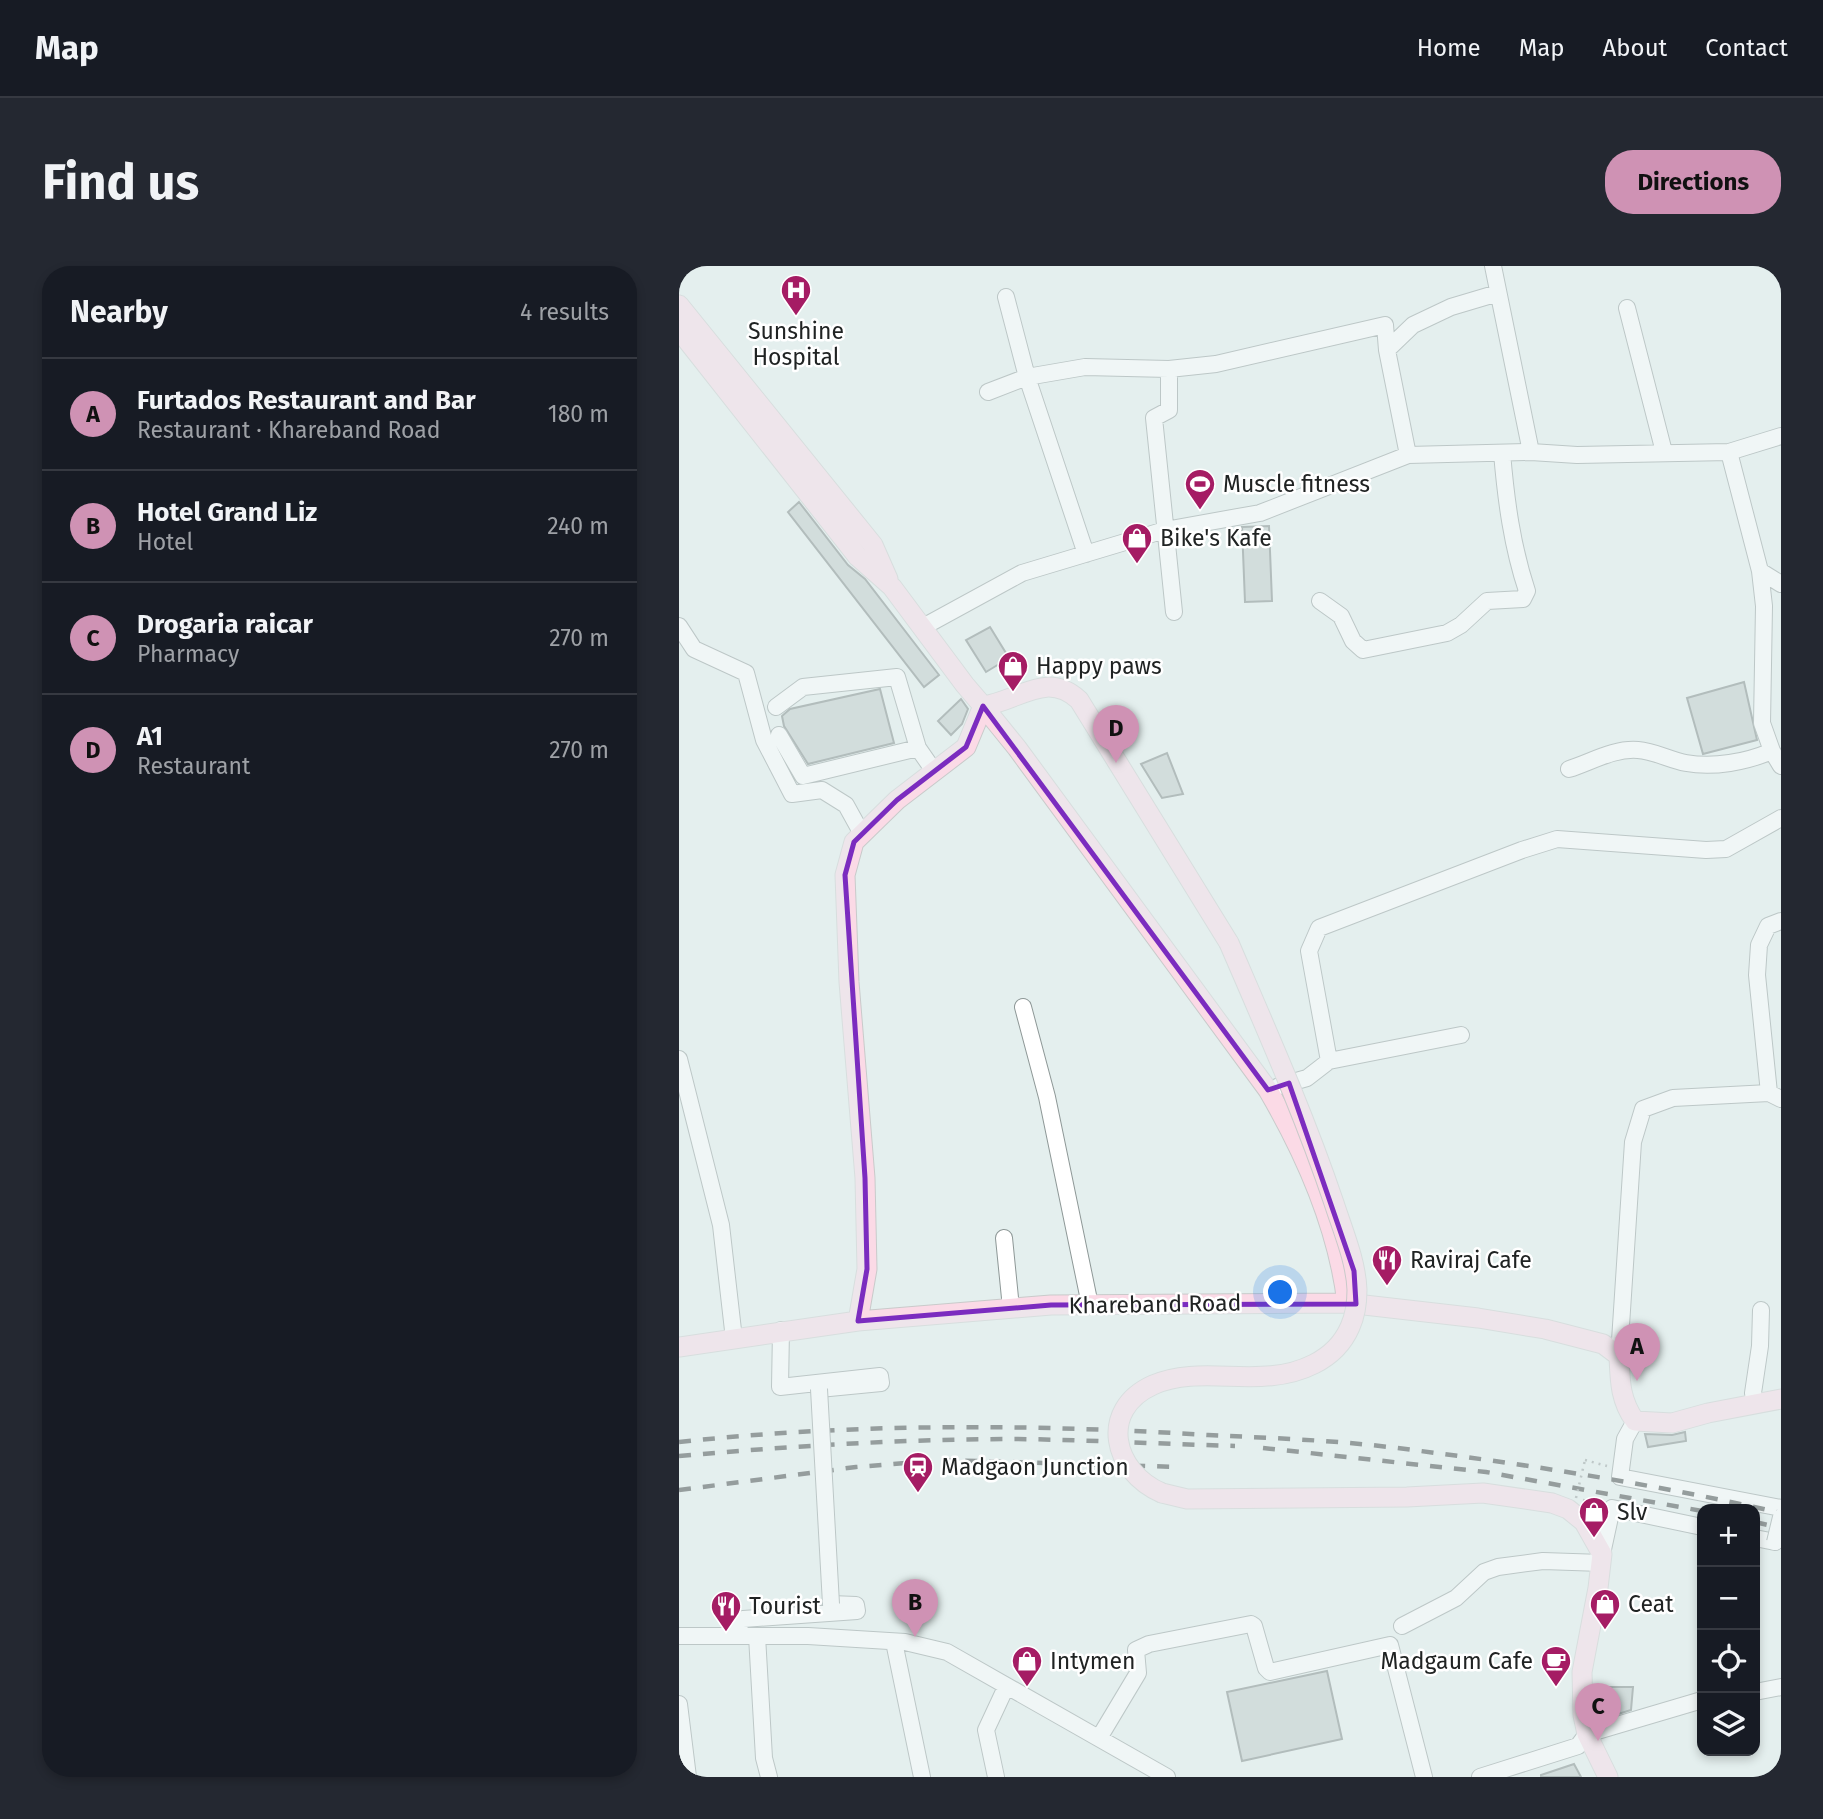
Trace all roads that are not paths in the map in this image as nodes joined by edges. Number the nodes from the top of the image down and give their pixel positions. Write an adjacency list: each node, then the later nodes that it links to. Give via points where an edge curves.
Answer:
1 (1493, 266): 2 (street)
2 (1498, 293): 7 (street, via 1413,325); 13 (street)
3 (1006, 297): 10 (street)
4 (679, 305): 9 (main road)
5 (1627, 308): 14 (street)
6 (679, 330): 9 (main road)
7 (1387, 350): 8 (street, via 1385,325 1216,364); 17 (street)
8 (1169, 369): 10 (street, via 1085,367); 18 (street, via 1169,410 1154,418)
9 (720, 370): 25 (main road, via 873,545 892,587)
10 (1027, 377): 11 (street); 19 (street)
11 (988, 392)
12 (1781, 436): 15 (street)
13 (1531, 452): 14 (street, via 1577,456); 16 (street)
14 (1664, 452): 15 (street)
15 (1729, 452): 20 (street)
16 (1502, 453): 17 (street); 22 (street, via 1507,510 1527,591 1523,599 1487,601 1447,633 1363,650 1353,641 1341,616)
17 (1408, 455): 18 (street, via 1260,513)
18 (1165, 530): 19 (street); 23 (street)
19 (1086, 554): 25 (street, via 1022,573)
20 (1760, 571): 21 (street); 30 (street, via 1764,606 1762,723)
21 (1781, 584)
22 (1320, 601)
23 (1174, 612)
24 (679, 626): 35 (street, via 694,649 746,673 764,740 792,794 822,790 846,805)
25 (923, 627): 26 (main road)
26 (983, 706): 33 (main road, via 966,747); 41 (main road); 60 (main road, bridge, via 1055,686 1079,700 1229,943 1300,1110 1354,1271 1357,1290 1350,1327 1324,1359 1284,1376 1187,1378 1136,1395 1121,1416 1118,1434 1124,1461 1133,1474 1146,1486 1187,1499 1483,1493 1552,1503 1584,1522)
27 (776, 707): 29 (street, via 803,687 897,677)
28 (779, 735): 29 (street, via 803,776)
29 (918, 748): 33 (street)
30 (1772, 751): 31 (street); 32 (street, via 1703,765 1624,751)
31 (1781, 766)
32 (1569, 769)
33 (934, 772): 35 (main road)
34 (1781, 818): 40 (street, via 1726,849 1557,839 1319,928 1308,951)
35 (862, 834): 48 (main road, via 854,842 845,875 865,1178 867,1269)
36 (1781, 921): 42 (street, via 1767,926 1759,945 1758,975)
37 (1023, 1007): 45 (street, via 1047,1097)
38 (1461, 1035): 40 (street)
39 (679, 1059): 50 (street, via 721,1225)
40 (1329, 1061): 41 (street, via 1307,1078)
41 (1268, 1090): 44 (main road, via 1320,1197 1343,1269)
42 (1775, 1096): 52 (street, via 1673,1098 1643,1109 1633,1142)
43 (1004, 1238): 46 (street)
44 (1347, 1303): 45 (main road, Khareband Road); 52 (main road, Khareband Road, via 1545,1329 1603,1344)
45 (1090, 1305): 46 (main road, Khareband Road)
46 (1011, 1308): 48 (main road, Khareband Road)
47 (1761, 1310): 54 (street)
48 (858, 1321): 49 (main road, Khareband Road)
49 (781, 1330): 50 (main road, Khareband Road); 63 (street, bridge, via 780,1387 880,1377 881,1383 818,1389 831,1604 856,1605 857,1611 743,1619)
50 (734, 1339): 51 (main road, Khareband Road)
51 (679, 1347)
52 (1619, 1356): 55 (main road, via 1621,1392)
53 (1781, 1399): 54 (main road)
54 (1755, 1404): 55 (main road, via 1672,1423)
55 (1635, 1421): 56 (street, via 1625,1439 1620,1477)
56 (1781, 1508)
57 (1781, 1517): 59 (street, bridge, via 1775,1542)
58 (1697, 1526): 60 (street, via 1612,1508)
59 (1760, 1539)
60 (1602, 1559): 61 (street, via 1498,1567 1485,1572 1456,1598); 71 (main road, via 1582,1672)
61 (1402, 1626)
62 (679, 1636): 63 (street)
63 (734, 1636): 64 (street)
64 (757, 1636): 65 (street); 74 (street)
65 (894, 1642): 66 (street, via 947,1652); 75 (street)
66 (1006, 1687): 72 (street); 76 (street, via 986,1730)
67 (1781, 1687): 68 (street)
68 (1760, 1691)
69 (1697, 1701): 71 (street)
70 (679, 1704): 73 (street)
71 (1587, 1734): 79 (street, via 1578,1746); 80 (main road)
72 (1099, 1738): 77 (street); 78 (street, via 1138,1673 1136,1650 1251,1624 1270,1672 1390,1645)
73 (688, 1777)
74 (769, 1777)
75 (922, 1777)
76 (996, 1777)
77 (1167, 1777)
78 (1425, 1777)
79 (1480, 1777)
80 (1608, 1777)

